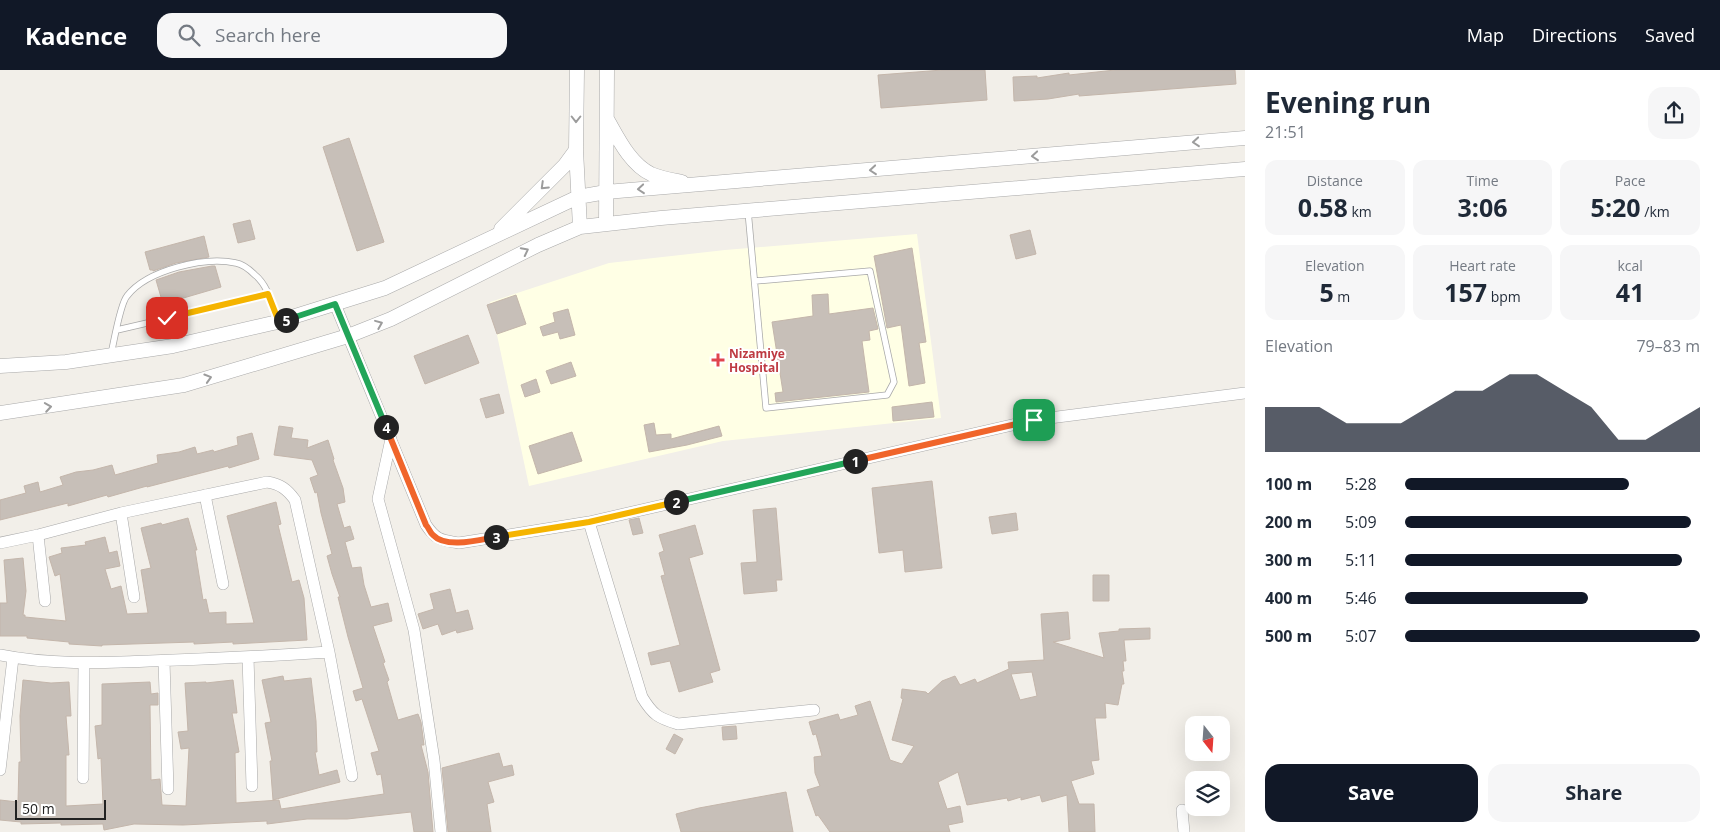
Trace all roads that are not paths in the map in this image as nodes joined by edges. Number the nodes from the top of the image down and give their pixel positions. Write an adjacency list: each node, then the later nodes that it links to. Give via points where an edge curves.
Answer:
1 (576, 70): 5 (street, one-way to 5)
2 (607, 70): 3 (street)
3 (607, 119): 7 (street, via 628,154 640,166 651,174); 8 (street)
4 (1245, 138): 7 (street, one-way to 7)
5 (576, 150): 9 (street); 13 (street, one-way to 13)
6 (1245, 169): 10 (street)
7 (692, 185): 8 (street, one-way to 8)
8 (606, 192): 9 (street); 11 (street)
9 (578, 197): 12 (street); 13 (street)
10 (748, 211): 11 (street); 14 (lane)
11 (606, 224): 12 (street)
12 (580, 227): 19 (street, one-way to 12, via 392,319)
13 (493, 237): 16 (street, via 385,288)
14 (755, 281): 14 (lane, via 766,408 887,395 894,382 870,271)
15 (268, 294): 17 (lane); 18 (lane); 18 (lane, via 257,276 238,263 215,260 181,267 148,277 126,296)
16 (335, 304): 17 (street); 19 (street)
17 (279, 322): 20 (street, via 172,346)
18 (117, 330): 20 (lane)
19 (348, 336): 23 (street, one-way to 19, via 184,385); 24 (street)
20 (111, 355): 21 (street, via 66,362)
21 (0, 366)
22 (1245, 393): 27 (street, via 1034,420)
23 (0, 414)
24 (390, 439): 27 (street, via 426,525 433,536 441,540 459,543); 46 (street, via 378,499 414,630 434,760)
25 (205, 495): 26 (street); 30 (street); 33 (street, via 266,482 278,484 288,491 294,500)
26 (121, 513): 28 (street); 31 (street)
27 (589, 522): 39 (street, via 642,697 661,719 678,724)
28 (38, 535): 29 (street); 32 (street)
29 (0, 542)
30 (223, 584)
31 (134, 597)
32 (45, 601)
33 (329, 652): 35 (street); 41 (street)
34 (0, 655): 36 (street)
35 (248, 657): 37 (street); 43 (street)
36 (13, 658): 38 (street); 40 (street)
37 (164, 661): 38 (street); 44 (street)
38 (84, 663): 42 (street)
39 (814, 710)
40 (0, 770)
41 (352, 776)
42 (83, 778)
43 (252, 786)
44 (168, 789)
45 (1182, 810): 47 (street)
46 (440, 832)
47 (1184, 832)

